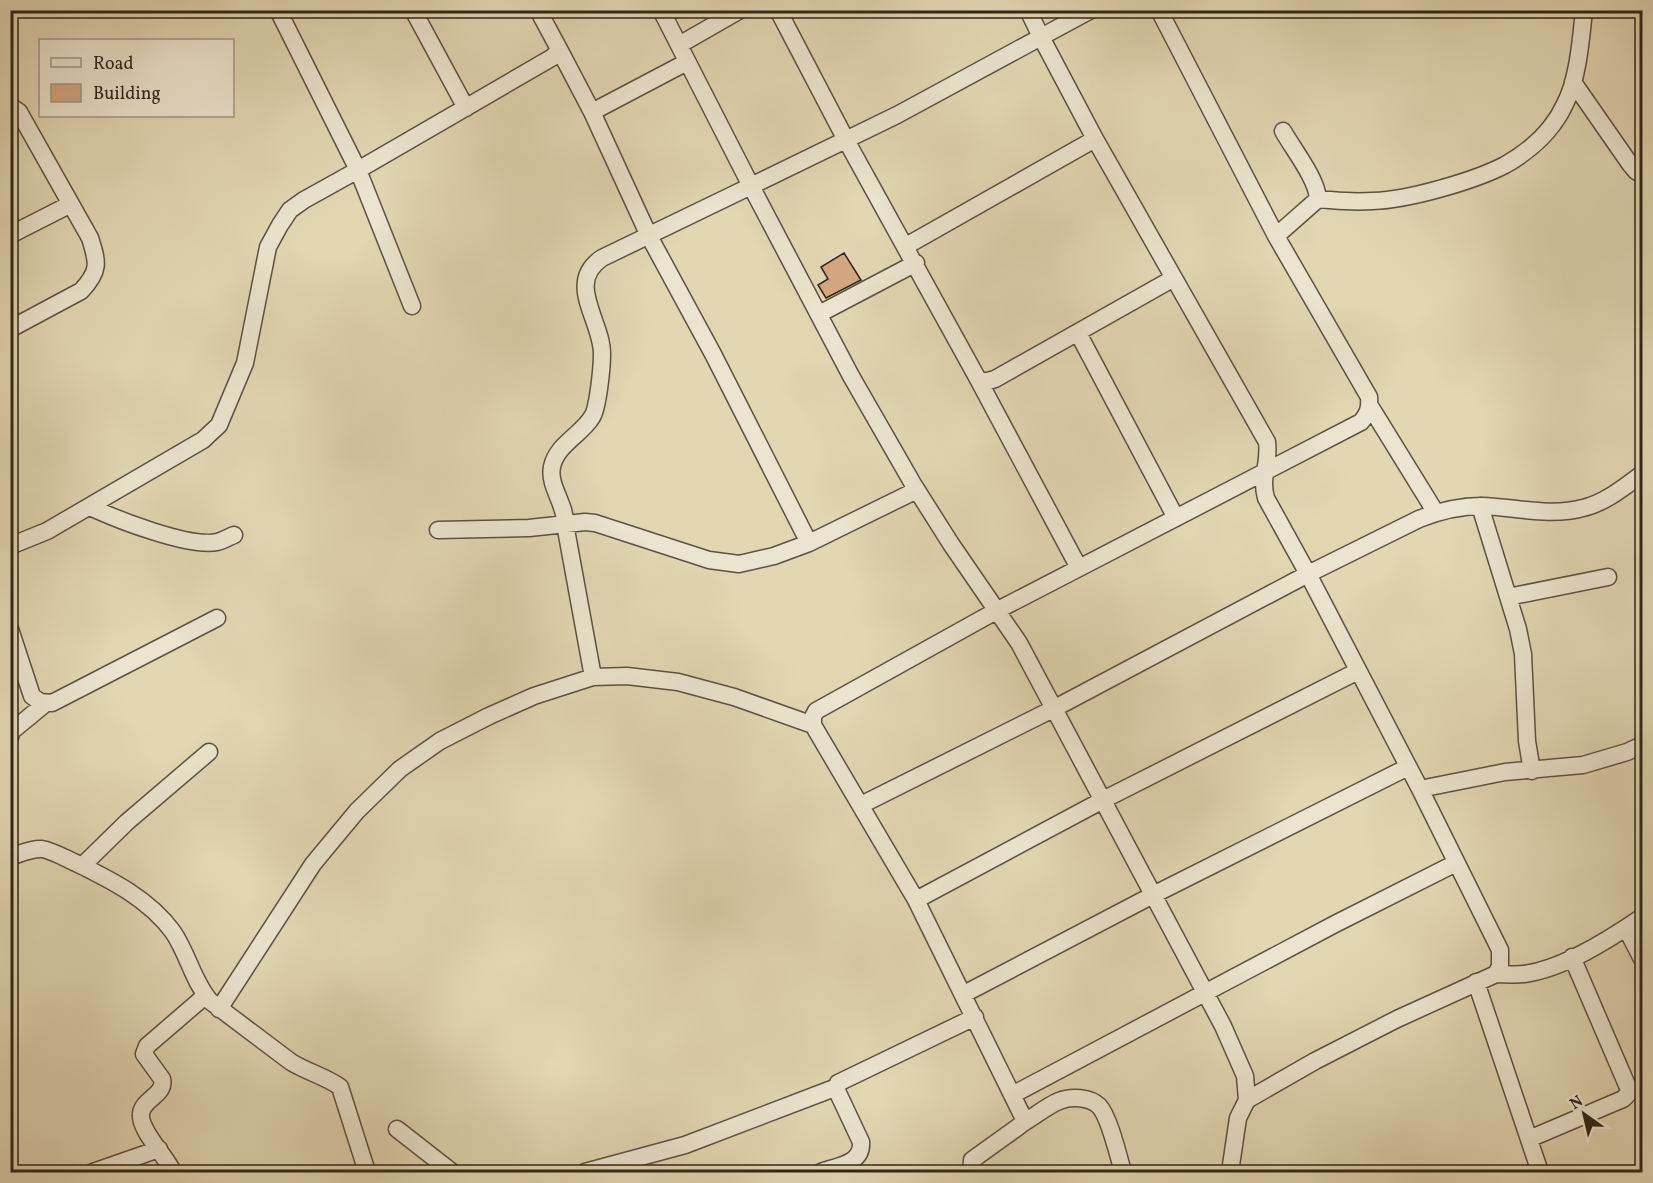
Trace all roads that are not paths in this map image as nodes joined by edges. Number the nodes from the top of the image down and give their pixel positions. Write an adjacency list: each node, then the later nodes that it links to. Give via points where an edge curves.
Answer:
1 (278, 10): 22 (street)
2 (413, 10): 17 (street)
3 (538, 10): 13 (street)
4 (661, 10): 12 (street)
5 (740, 10): 12 (street)
6 (778, 10): 21 (street)
7 (1028, 10): 11 (street)
8 (1091, 10): 11 (street)
9 (1159, 10): 29 (street)
10 (1584, 10): 15 (street)
11 (1041, 37): 20 (street); 21 (street)
12 (679, 45): 14 (street)
13 (559, 48): 17 (street, via 547,62); 18 (street)
14 (687, 62): 18 (street); 24 (street)
15 (1573, 82): 23 (street); 25 (street, via 1552,126 1504,165 1403,197 1345,202)
16 (10, 106): 26 (street, via 19,112)
17 (466, 108): 22 (street)
18 (592, 112): 28 (street)
19 (1283, 131): 25 (street)
20 (1095, 139): 30 (street); 32 (street)
21 (846, 140): 24 (street); 30 (street)
22 (357, 170): 33 (street); 43 (street, via 304,200 290,210 280,225 268,248 245,363 219,425 204,440)
23 (1640, 171)
24 (751, 186): 28 (street); 34 (street)
25 (1318, 199): 29 (street)
26 (70, 204): 27 (street); 35 (street, via 90,238 96,269 81,291)
27 (10, 235)
28 (649, 236): 46 (street, via 594,263 585,280 602,356 594,415 552,464); 49 (street)
29 (1276, 236): 38 (street, via 1369,397)
30 (906, 246): 31 (street)
31 (916, 263): 34 (street); 37 (street)
32 (1174, 278): 36 (street); 39 (street, via 1267,442)
33 (412, 306)
34 (819, 314): 41 (street)
35 (10, 329)
36 (1078, 333): 37 (street, via 995,379); 45 (street)
37 (979, 381): 51 (street)
38 (1370, 406): 39 (street, via 1361,422); 44 (street)
39 (1265, 472): 45 (street); 52 (street, via 1262,485 1266,498)
40 (1642, 474): 42 (street, via 1611,496 1584,508 1561,512)
41 (917, 490): 49 (street); 55 (street)
42 (1480, 506): 44 (street); 54 (street)
43 (90, 507): 48 (street, via 124,522 198,542 216,542); 50 (street)
44 (1436, 513): 52 (street)
45 (1176, 518): 51 (street)
46 (565, 524): 47 (street); 49 (street, via 595,523 709,560 739,564); 59 (street)
47 (438, 530)
48 (234, 535)
49 (809, 543)
50 (10, 546)
51 (1079, 568): 55 (street)
52 (1308, 574): 58 (street); 61 (street)
53 (1608, 577): 54 (street)
54 (1508, 597): 67 (street, via 1523,654)
55 (996, 611): 61 (street, via 1019,643); 62 (street, via 816,711)
56 (217, 618): 60 (street)
57 (10, 629): 60 (street, via 32,696)
58 (1358, 671): 66 (street); 69 (street)
59 (593, 677): 62 (street, via 678,682); 85 (street, via 489,716 440,741 400,769 335,835 313,864)
60 (46, 703): 63 (street)
61 (1055, 708): 69 (street); 70 (street)
62 (813, 725): 70 (street)
63 (10, 737)
64 (1642, 745): 67 (street, via 1583,765)
65 (209, 752): 73 (street)
66 (1408, 766): 68 (street); 74 (street)
67 (1532, 771): 68 (street, via 1505,772)
68 (1420, 789): 72 (street)
69 (1103, 800): 74 (street); 75 (street)
70 (861, 805): 75 (street)
71 (11, 855): 73 (street, via 42,849)
72 (1456, 862): 80 (street, via 1500,950); 83 (street)
73 (82, 866): 84 (street, via 138,898 160,916 174,934)
74 (1153, 894): 82 (street); 83 (street)
75 (916, 900): 82 (street)
76 (1642, 917): 77 (street)
77 (1626, 928): 78 (street); 79 (street)
78 (1572, 957): 80 (street, via 1524,974); 92 (street, via 1630,1092 1623,1099)
79 (1642, 959)
80 (1496, 974): 81 (street)
81 (1476, 982): 89 (street, via 1315,1061); 92 (street)
82 (964, 994): 86 (street)
83 (1205, 994): 88 (street); 89 (street, via 1238,1054)
84 (206, 996): 85 (street); 93 (street, via 147,1046 144,1054 163,1083 141,1112 142,1123)
85 (219, 1009): 94 (street, via 291,1062 340,1087)
86 (975, 1017): 87 (street, via 846,1077); 88 (street)
87 (837, 1087): 98 (street, via 685,1145); 99 (street, via 862,1149 853,1161)
88 (1012, 1095): 90 (street)
89 (1248, 1100): 102 (street, via 1238,1118)
90 (1023, 1123): 100 (street, via 972,1160); 101 (street, via 1060,1100 1089,1100 1100,1107 1106,1119)
91 (397, 1129): 97 (street)
92 (1528, 1139): 103 (street)
93 (159, 1149): 95 (street); 96 (street)
94 (364, 1171)
95 (93, 1173)
96 (173, 1173)
97 (452, 1173)
98 (585, 1173)
99 (821, 1173)
100 (971, 1173)
101 (1123, 1173)
102 (1230, 1173)
103 (1540, 1173)

